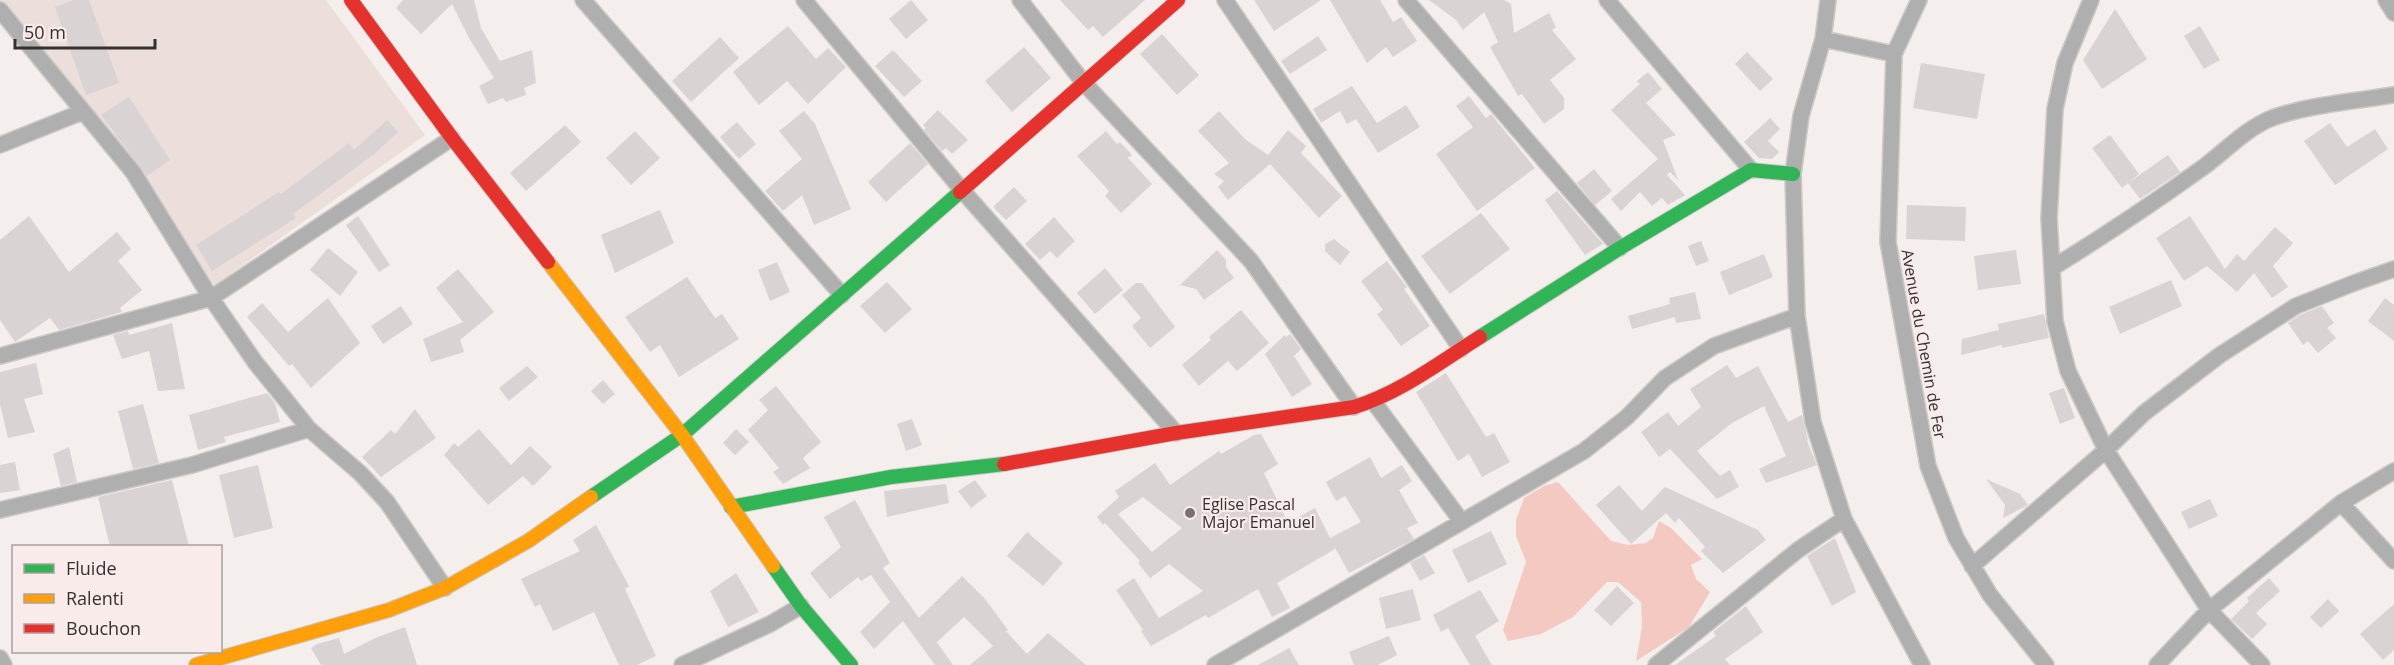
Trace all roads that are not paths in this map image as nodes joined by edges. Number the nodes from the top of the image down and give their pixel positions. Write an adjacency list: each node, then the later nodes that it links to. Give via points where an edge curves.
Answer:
1 (351, 0): 20 (street)
2 (583, 0): 28 (street)
3 (804, 0): 24 (street)
4 (1020, 0): 17 (street)
5 (1178, 0): 17 (street)
6 (1225, 0): 31 (street)
7 (1406, 0): 25 (street)
8 (1607, 0): 22 (street)
9 (1828, 0): 15 (street)
10 (1919, 0): 16 (street, Avenue du Chemin de Fer)
11 (2091, 0): 26 (street, via 2066,63 2055,109 2049,219)
12 (2386, 0): 14 (street)
13 (0, 10): 19 (street)
14 (2394, 13)
15 (1823, 39): 16 (street); 23 (street, via 1801,116)
16 (1894, 54): 46 (street, Avenue du Chemin de Fer, via 1888,242 1928,466 1956,538)
17 (1083, 82): 24 (street); 34 (street, via 1251,261)
18 (2394, 95): 26 (street, via 2271,118 2116,228)
19 (82, 112): 21 (street); 29 (street, via 133,172)
20 (452, 138): 29 (street); 37 (street)
21 (0, 145)
22 (1751, 170): 23 (street); 25 (street)
23 (1793, 174): 30 (street)
24 (961, 189): 28 (street); 36 (street)
25 (1620, 249): 31 (street)
26 (2052, 268): 38 (street, via 2055,321 2068,371)
27 (2394, 269): 38 (street, via 2296,306 2220,355 2144,413)
28 (842, 295): 37 (street)
29 (211, 298): 32 (street); 35 (street, via 255,362)
30 (1797, 316): 43 (street, via 1813,422); 44 (street, via 1714,346 1665,378 1627,417 1584,451)
31 (1461, 349): 33 (street)
32 (0, 356)
33 (1373, 401): 34 (street); 44 (street)
34 (1354, 407): 36 (street)
35 (309, 429): 42 (street, via 192,465); 47 (street, via 387,502)
36 (1176, 432): 41 (street, via 1014,463 891,477)
37 (682, 435): 41 (street); 47 (street, via 528,541)
38 (2106, 450): 46 (street); 49 (street)
39 (2394, 471): 40 (street)
40 (2341, 503): 45 (street); 49 (street)
41 (731, 507): 48 (street)
42 (0, 510)
43 (1844, 519): 56 (street, via 1798,550); 57 (street)
44 (1462, 522): 51 (street)
45 (2394, 561)
46 (1972, 566): 58 (street, Avenue du Chemin de Fer)
47 (445, 588): 53 (street, via 389,610)
48 (801, 606): 54 (street); 55 (street)
49 (2209, 610): 59 (street); 60 (street)
50 (0, 658): 52 (street)
51 (1222, 663)
52 (4, 665)
53 (196, 665)
54 (682, 665)
55 (851, 665)
56 (1656, 665)
57 (1922, 665)
58 (2046, 665)
59 (2157, 665)
60 (2262, 665)

